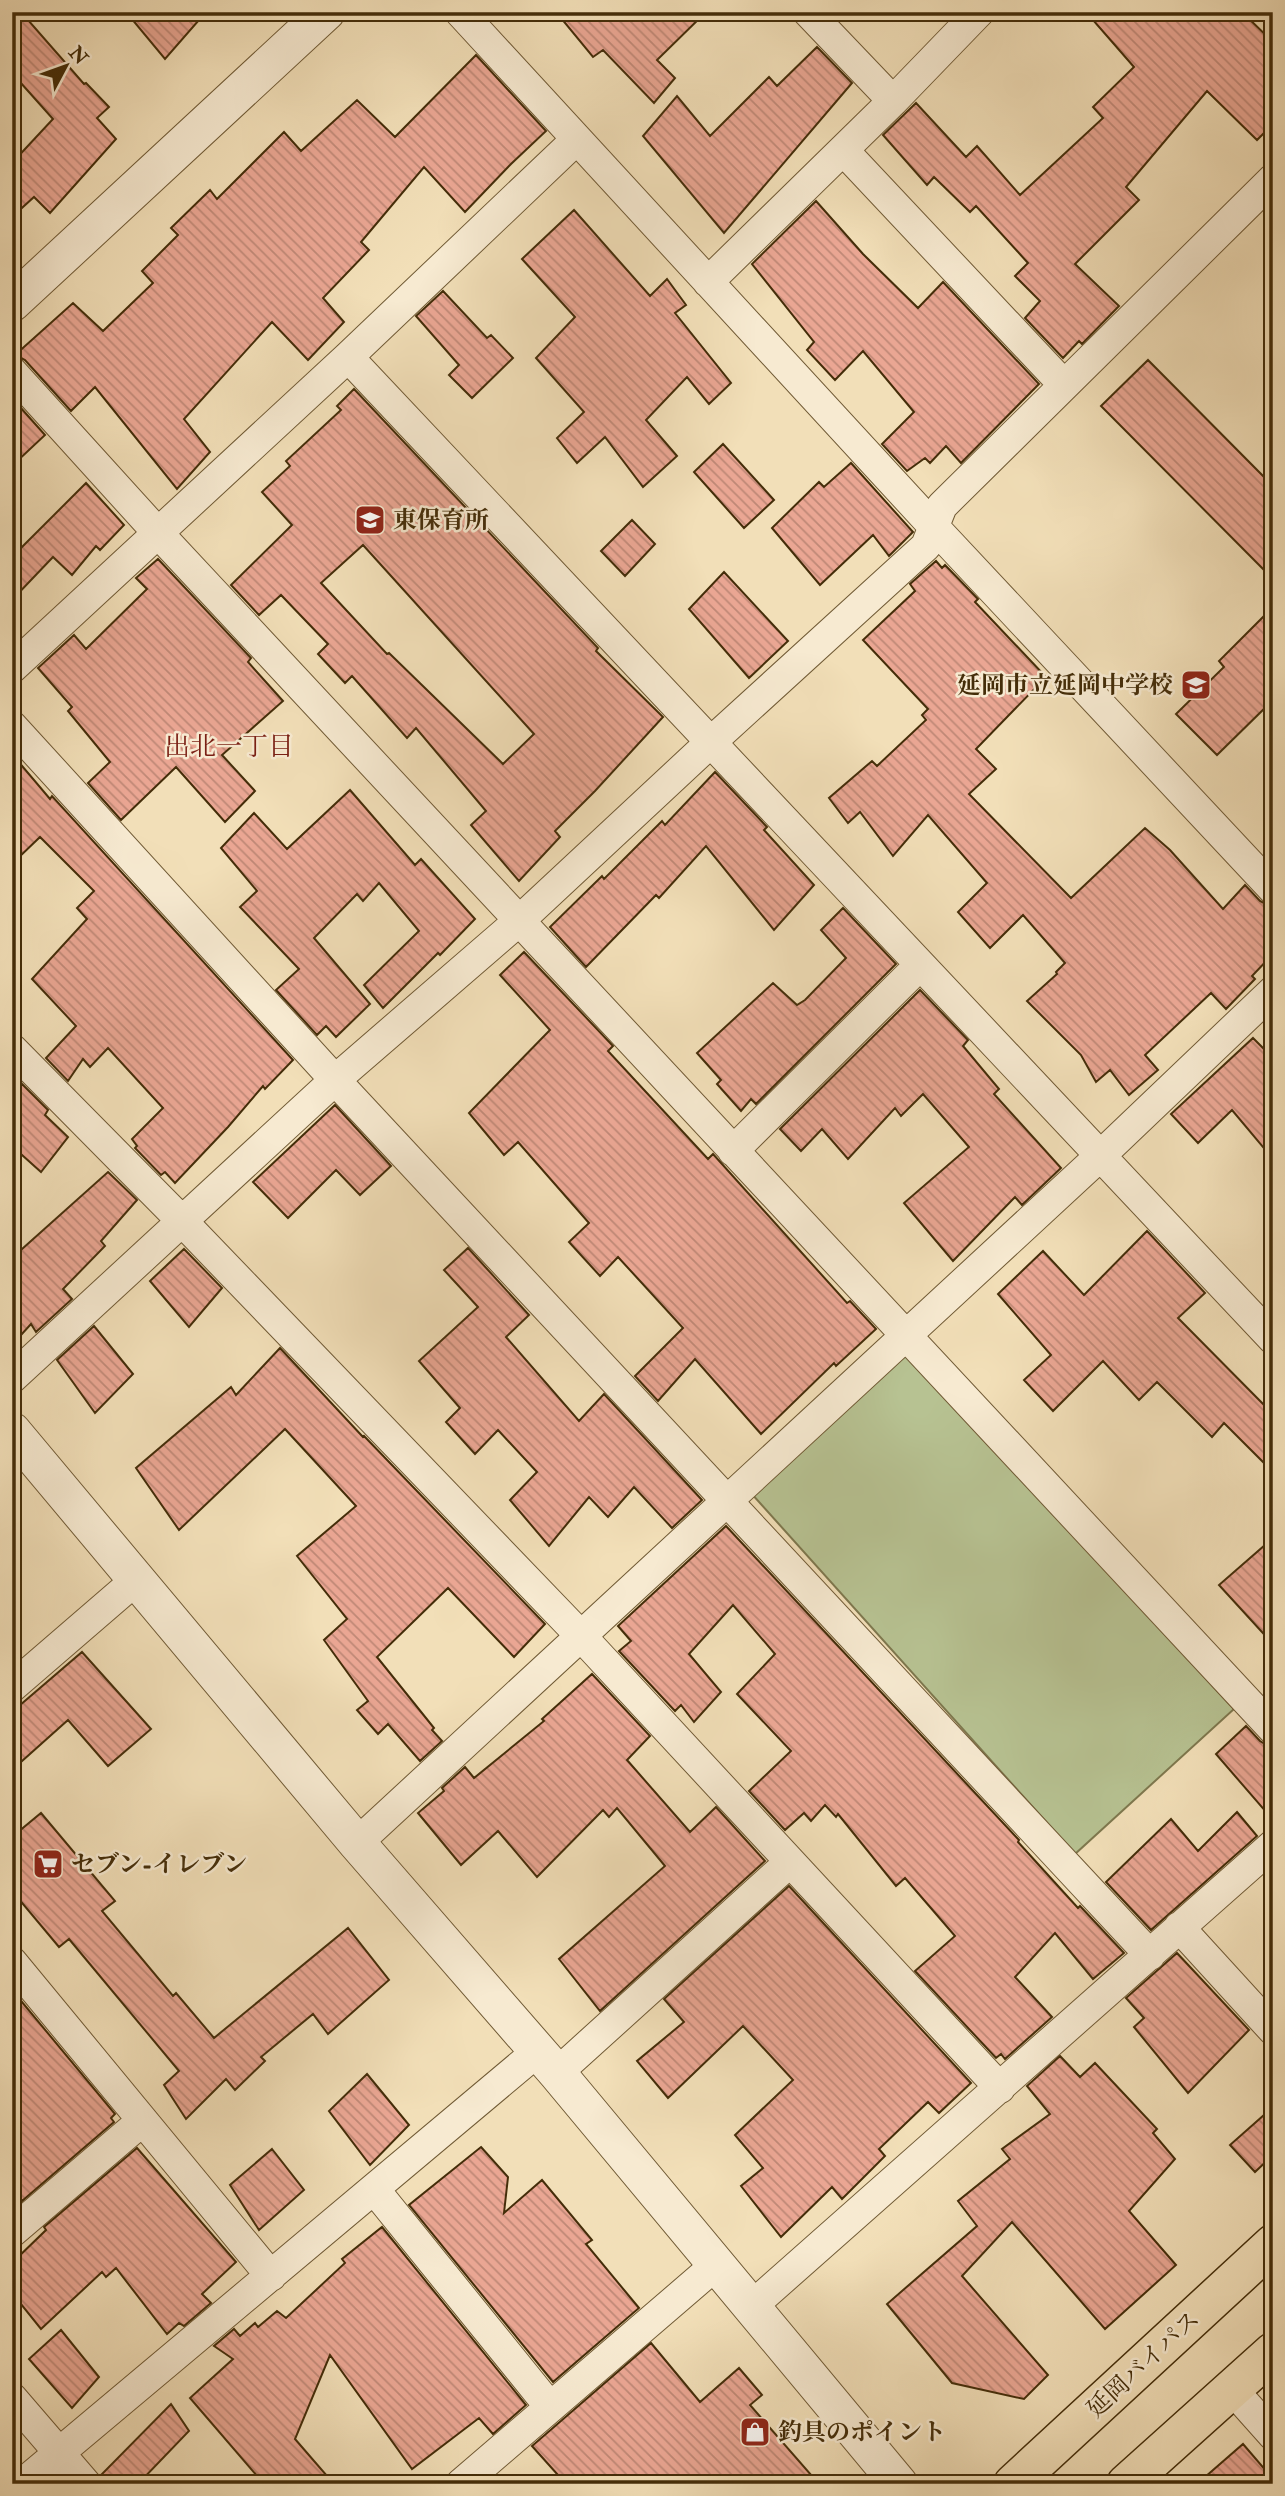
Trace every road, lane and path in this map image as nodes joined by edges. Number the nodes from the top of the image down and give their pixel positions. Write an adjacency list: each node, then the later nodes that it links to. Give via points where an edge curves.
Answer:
1 (326, 12): 10 (street)
2 (460, 12): 6 (street)
3 (808, 12): 5 (street)
4 (979, 12): 5 (street)
5 (893, 101): 7 (street)
6 (576, 139): 9 (street); 11 (street)
7 (843, 150): 9 (street); 13 (street)
8 (1273, 179): 13 (street)
9 (708, 282): 14 (street)
10 (12, 303)
11 (348, 357): 15 (street); 18 (street)
12 (12, 372): 15 (street)
13 (1064, 385): 14 (street, via 942,506)
14 (934, 527): 18 (street, via 926,546); 19 (street)
15 (158, 533): 16 (street); 20 (street)
16 (12, 668)
17 (12, 726): 24 (street)
18 (711, 742): 20 (street); 21 (street)
19 (1273, 889)
20 (520, 920): 24 (street); 25 (street)
21 (920, 965): 25 (street); 26 (street)
22 (1273, 991): 26 (street)
23 (12, 1049): 27 (street)
24 (335, 1080): 27 (street); 32 (street)
25 (733, 1151): 28 (street)
26 (1099, 1157): 28 (street); 29 (street)
27 (182, 1221): 30 (street); 34 (street)
28 (906, 1336): 32 (street); 36 (street)
29 (1273, 1339)
30 (12, 1378)
31 (12, 1431): 33 (street)
32 (728, 1500): 34 (street); 41 (street)
33 (136, 1580): 35 (street); 37 (street)
34 (581, 1636): 37 (street); 39 (street)
35 (12, 1687)
36 (1273, 1729)
37 (357, 1843): 44 (street)
38 (1273, 1845): 40 (street)
39 (790, 1862): 44 (street); 45 (street)
40 (1179, 1927): 41 (street); 43 (street)
41 (1150, 1955): 45 (street)
42 (12, 1962): 46 (street)
43 (1273, 2030)
44 (547, 2062): 47 (street); 50 (street)
45 (1000, 2088): 52 (street)
46 (142, 2120): 48 (street); 51 (street)
47 (374, 2189): 51 (street); 56 (street)
48 (12, 2232)
49 (1273, 2244): 63 (highway, 延岡バイパス)
50 (717, 2264): 52 (street); 56 (street)
51 (271, 2276): 58 (street)
52 (752, 2306): 62 (street)
53 (1273, 2352): 54 (highway)
54 (1232, 2389): 57 (street); 64 (highway)
55 (12, 2398): 58 (street)
56 (550, 2407): 61 (street)
57 (1273, 2435)
58 (60, 2453): 59 (street); 60 (street)
59 (22, 2484)
60 (86, 2484)
61 (461, 2484)
62 (899, 2484)
63 (1013, 2484)
64 (1126, 2484)

